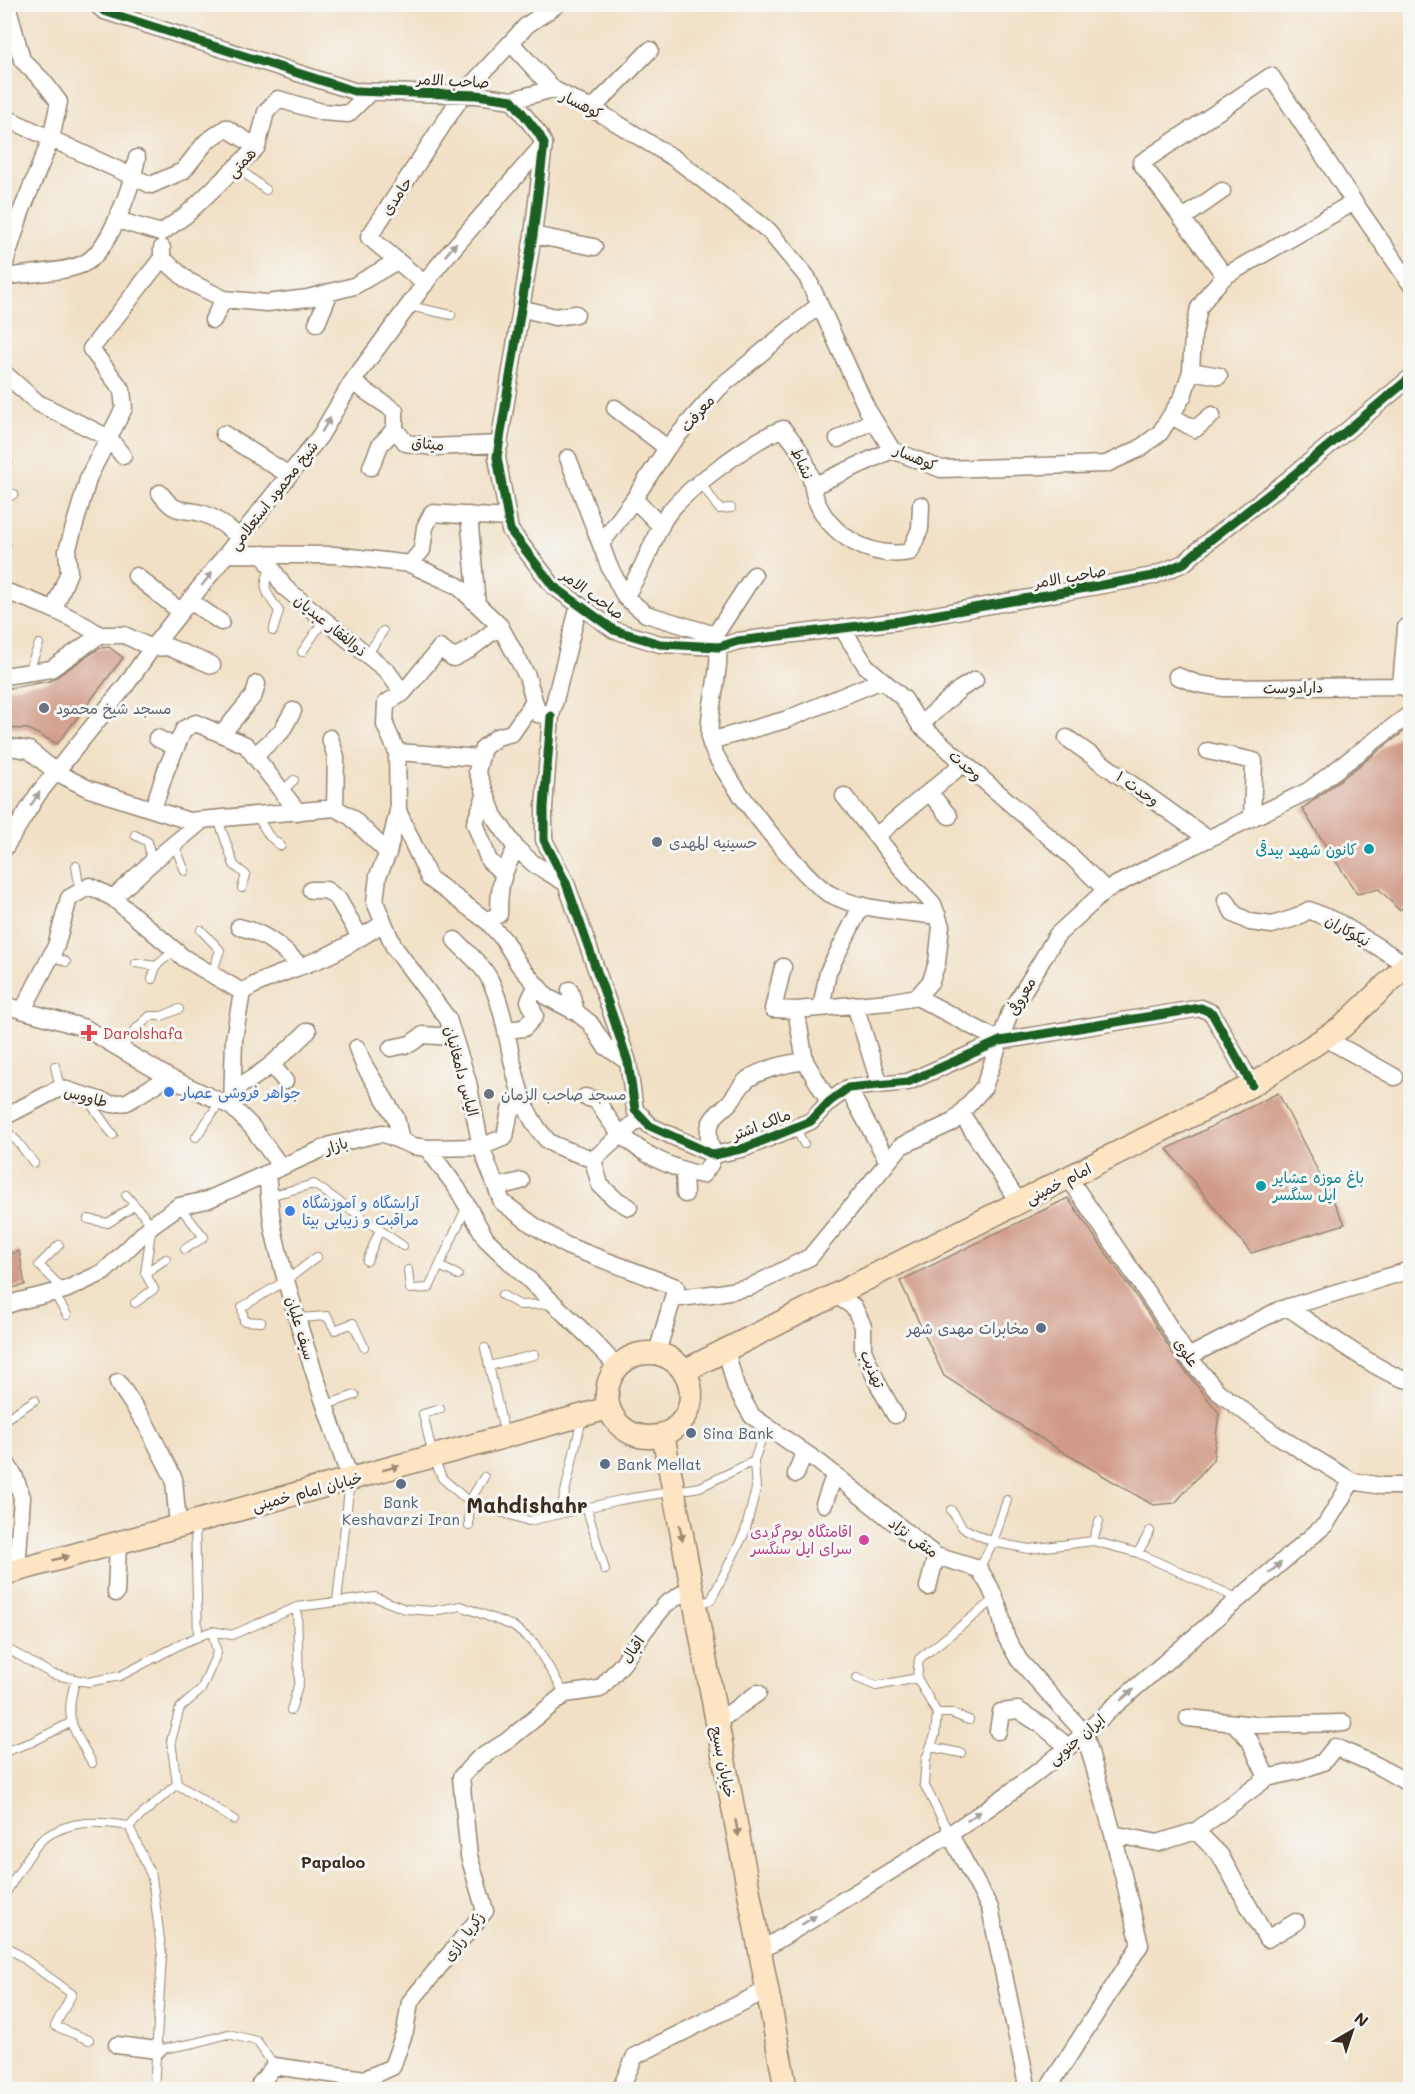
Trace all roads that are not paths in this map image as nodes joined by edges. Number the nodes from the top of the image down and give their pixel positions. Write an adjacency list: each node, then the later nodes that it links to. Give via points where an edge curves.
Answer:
1 (7, 4): 12 (street, via 22,60 59,102)
2 (96, 4): 7 (street, صاحب الامر, via 104,11 227,51 354,91)
3 (558, 4): 4 (street, via 527,25)
4 (511, 43): 6 (street); 8 (street)
5 (650, 50): 10 (street)
6 (553, 89): 9 (street, کوهسار); 10 (street, کوهسار)
7 (370, 92): 8 (street, صاحب الامر); 14 (street, همتی, via 348,114 322,112 278,99 266,112)
8 (463, 94): 9 (street, صاحب الامر); 27 (street, حامدی, via 369,237)
9 (512, 100): 13 (street)
10 (592, 109): 35 (street, کوهسار, via 676,160 769,231 807,276)
11 (4, 117): 12 (street)
12 (51, 139): 17 (street); 28 (street)
13 (544, 144): 24 (street, صاحب الامر); 32 (street, شیخ محمود استعلامی, one-way to 13, via 481,213)
14 (257, 147): 16 (street, همتی); 17 (street, via 226,128 206,142 183,171 151,185)
15 (137, 158): 17 (street)
16 (237, 167): 18 (lane); 23 (street, همتی)
17 (134, 177): 22 (street)
18 (266, 190)
19 (1222, 191): 21 (street)
20 (1354, 202): 21 (street, via 1271,76 1141,163); 29 (street, کوهسار); 31 (street)
21 (1182, 219): 29 (street)
22 (117, 220): 23 (street); 30 (street, via 85,264)
23 (161, 233): 26 (street)
24 (533, 235): 25 (street); 37 (street, صاحب الامر)
25 (594, 248)
26 (162, 258): 34 (street, via 188,280); 53 (street, via 91,349 122,390 124,408)
27 (397, 261): 32 (street, حامدی); 33 (street, via 354,286)
28 (4, 266)
29 (1224, 276): 42 (street, کوهسار, via 1199,308)
30 (4, 277)
31 (1410, 283)
32 (425, 284): 36 (street, شیخ محمود استعلامی)
33 (330, 292): 34 (street, via 267,303); 41 (street)
34 (224, 299): 40 (street)
35 (819, 305): 50 (street, کوهسار); 56 (street, معرفت, via 719,388)
36 (409, 306): 39 (lane); 46 (street, شیخ محمود استعلامی)
37 (521, 308): 38 (street, via 555,317); 55 (street, صاحب الامر)
38 (576, 314)
39 (450, 315)
40 (213, 320)
41 (317, 323)
42 (1191, 371): 44 (street); 48 (street, کوهسار)
43 (4, 373): 53 (street, via 38,403)
44 (1219, 376)
45 (1410, 378): 90 (street, صاحب الامر, via 1184,563 1153,576)
46 (352, 382): 51 (street, میثاق, via 395,411); 61 (street, شیخ محمود استعلامی, one-way to 46, via 320,436)
47 (615, 408): 56 (street)
48 (1171, 416): 49 (street, via 1196,429); 57 (street, کوهسار, via 1160,433 1139,449 1106,464 940,469)
49 (1212, 416)
50 (873, 420): 54 (street); 57 (street, کوهسار)
51 (395, 429): 55 (street, میثاق, via 406,443 433,447); 60 (street, via 380,445)
52 (224, 434): 61 (street)
53 (109, 438): 58 (street); 85 (street, via 89,476 67,551 69,572)
54 (838, 439)
55 (500, 444): 71 (street, صاحب الامر, via 497,457)
56 (667, 448): 66 (street, معرفت)
57 (892, 450): 63 (street)
58 (123, 456)
59 (568, 458): 74 (street)
60 (371, 467)
61 (289, 475): 73 (street, شیخ محمود استعلامی)
62 (701, 483): 63 (street, نشاط, via 734,456 783,429 798,447); 69 (lane, via 719,509); 72 (street, نشاط, via 665,516)
63 (813, 486): 68 (street, نشاط, via 828,519 846,539 894,555 910,552 920,529)
64 (160, 493): 73 (street, via 170,507 205,514)
65 (14, 494): 67 (lane)
66 (634, 499): 72 (street); 74 (street, معرفت)
67 (4, 500)
68 (921, 505)
69 (731, 508)
70 (469, 515): 71 (street); 77 (street, via 432,513 425,527 422,550); 82 (street)
71 (508, 518): 83 (street, صاحب الامر, via 510,530 553,586)
72 (661, 526): 81 (street, نشاط)
73 (240, 537): 75 (street, شیخ محمود استعلامی)
74 (600, 544): 81 (street)
75 (227, 554): 76 (street); 84 (street, شیخ محمود استعلامی, one-way to 75)
76 (267, 561): 77 (street, via 334,555); 86 (street, ذوالفقار عبدیان, via 284,587); 91 (lane, via 267,594 279,610)
77 (410, 564): 82 (street, via 458,586)
78 (754, 575): 94 (street)
79 (136, 576): 84 (street)
80 (4, 591): 85 (street)
81 (626, 597): 94 (street, via 646,614)
82 (477, 604): 88 (street)
83 (579, 605): 94 (street, صاحب الامر, via 614,630 660,644); 111 (street)
84 (185, 606): 87 (street); 96 (street, شیخ محمود استعلامی)
85 (54, 609): 93 (street)
86 (324, 620): 97 (lane); 98 (street, ذوالفقار عبدیان)
87 (221, 622)
88 (500, 626): 107 (street, الیاس دامغانیان, via 453,658 440,648); 108 (street, via 527,676)
89 (1406, 627): 106 (street)
90 (842, 628): 94 (street, صاحب الامر); 103 (street, وحدت, via 866,666)
91 (273, 631)
92 (383, 631): 98 (lane)
93 (100, 635): 96 (street, via 124,635); 100 (street, via 51,669)
94 (717, 641): 117 (street)
95 (39, 644): 100 (lane)
96 (152, 648): 99 (street, via 168,647); 125 (street, شیخ محمود استعلامی)
97 (302, 652)
98 (367, 655): 107 (street, ذوالفقار عبدیان, via 387,671)
99 (212, 665)
100 (28, 672): 101 (street)
101 (4, 675)
102 (1177, 676): 106 (street, دارادوست, via 1224,688)
103 (882, 680): 112 (street, وحدت, via 904,699); 117 (street, via 785,720)
104 (975, 680): 112 (street)
105 (257, 684): 113 (street, via 254,695)
106 (1406, 688)
107 (402, 693): 121 (street, الیاس دامغانیان, via 386,702 385,725)
108 (534, 701): 111 (street, via 538,714); 123 (street, via 512,733 497,737 483,748)
109 (293, 711): 122 (street, via 281,732)
110 (1410, 714): 135 (street, معروفی, via 1308,791)
111 (550, 716): 149 (street, via 544,840)
112 (920, 725): 124 (street, وحدت)
113 (222, 734): 119 (street, via 196,723 184,729); 122 (street, via 246,745)
114 (157, 738): 119 (street)
115 (330, 738): 129 (street, via 336,757)
116 (1067, 738): 139 (street, وحدت ۱)
117 (710, 741): 156 (street, via 723,768 769,831 807,873 829,894)
118 (4, 746): 125 (street, via 29,750)
119 (175, 747): 130 (street)
120 (1209, 751): 135 (street, via 1254,761)
121 (397, 752): 123 (street); 131 (street, الیاس دامغانیان)
122 (254, 756): 132 (street, via 288,785)
123 (480, 758): 127 (street, via 477,771)
124 (964, 763): 126 (street); 152 (street, وحدت)
125 (56, 772): 130 (street, via 89,789); 143 (street, شیخ محمود استعلامی, one-way to 125)
126 (929, 792): 134 (street); 138 (street)
127 (485, 796): 142 (street); 148 (street, via 475,823 489,861)
128 (844, 796): 138 (street)
129 (335, 808): 132 (street); 144 (street, via 351,817)
130 (153, 809): 136 (street, via 189,821)
131 (398, 811): 144 (street, الیاس دامغانیان); 158 (street, via 429,878)
132 (298, 812): 133 (street)
133 (257, 816): 136 (street); 141 (lane, via 269,836)
134 (949, 816)
135 (1252, 818): 139 (street, معروفی)
136 (211, 820): 140 (street); 150 (lane, via 234,865 246,875)
137 (135, 835): 145 (lane, via 148,842)
138 (876, 836): 157 (street, via 933,904)
139 (1208, 839): 152 (street, معروفی)
140 (174, 844): 145 (street); 147 (lane)
141 (281, 846)
142 (516, 848): 148 (street); 149 (street)
143 (4, 849)
144 (388, 853): 159 (street, الیاس دامغانیان, via 378,876 375,902)
145 (151, 863): 154 (street)
146 (76, 866): 153 (lane)
147 (185, 871)
148 (503, 873): 158 (street, via 499,914)
149 (566, 883): 192 (street)
150 (242, 888)
151 (311, 890): 162 (street, via 326,890 338,899)
152 (1106, 890): 187 (street, معروفی, via 1057,935 1009,1015)
153 (80, 891): 154 (street, via 90,886); 180 (street, via 69,898 58,959)
154 (113, 898): 164 (street)
155 (1226, 900): 166 (street, نیکوکاران, via 1234,914 1250,922 1272,925 1309,910 1338,922)
156 (862, 905): 157 (street); 178 (street, via 828,972)
157 (938, 916): 175 (street, via 941,926 937,963 931,981)
158 (487, 921): 172 (street)
159 (384, 923): 162 (street); 185 (street, الیاس دامغانیان, via 394,946 448,1019)
160 (239, 927): 168 (street, via 257,931 273,941)
161 (201, 930): 170 (lane, via 220,950)
162 (360, 937): 168 (street)
163 (455, 940): 183 (street, via 488,976)
164 (175, 950): 167 (lane); 170 (street)
165 (136, 963): 167 (lane)
166 (1409, 964): 186 (street, امام خمینی)
167 (156, 966): 171 (lane)
168 (301, 966): 174 (street, via 259,981)
169 (783, 968): 181 (street, via 773,1009)
170 (212, 974): 174 (street)
171 (152, 979)
172 (537, 985): 182 (street, via 547,997); 183 (street, via 529,1001 535,1016 524,1028)
173 (570, 990): 182 (street)
174 (242, 992): 202 (street, via 234,1039)
175 (917, 997): 177 (street); 187 (street)
176 (4, 1005): 180 (street)
177 (855, 1005): 178 (street); 198 (street)
178 (821, 1008): 181 (street)
179 (179, 1009): 190 (lane, via 150,1016)
180 (23, 1010): 190 (street, via 85,1028)
181 (796, 1010): 191 (street)
182 (576, 1012): 192 (street, via 590,1023 605,1046)
183 (506, 1030): 206 (street, via 517,1085)
184 (308, 1031): 193 (street)
185 (453, 1037): 189 (street, via 423,1035 410,1044); 218 (street, الیاس دامغانیان, via 468,1082)
186 (1325, 1038): 196 (street); 199 (street, امام خمینی)
187 (1000, 1041): 198 (street, via 908,1082); 199 (street, via 1201,1008 1212,1013); 208 (street, معروفی, via 984,1087)
188 (357, 1048): 216 (street, via 396,1118)
189 (391, 1048)
190 (121, 1049): 195 (street)
191 (805, 1061): 205 (street); 220 (street, via 782,1065 749,1079 711,1120 708,1131)
192 (628, 1062): 209 (street, via 635,1110)
193 (272, 1065): 197 (street); 202 (street)
194 (55, 1066): 200 (lane)
195 (168, 1077): 203 (street, طاووس, via 127,1102 112,1104); 207 (street)
196 (1395, 1077)
197 (285, 1081)
198 (880, 1085): 201 (street)
199 (1252, 1085): 226 (street, امام خمینی)
200 (60, 1088): 203 (street, طاووس); 210 (street, طاووس)
201 (848, 1088): 205 (street, مالک اشتر); 222 (street)
202 (233, 1089): 207 (street)
203 (86, 1097): 213 (lane)
204 (585, 1097): 214 (street, via 596,1100)
205 (829, 1102): 211 (street, مالک اشتر, via 810,1120)
206 (525, 1103): 218 (street, via 510,1110 505,1137); 221 (street, via 548,1142)
207 (226, 1104): 215 (lane); 224 (street, via 252,1127)
208 (961, 1113): 222 (street, معروفی, via 953,1122 901,1146); 232 (street)
209 (642, 1116): 214 (street); 220 (street, via 650,1126)
210 (4, 1117)
211 (795, 1127): 217 (lane); 220 (street, مالک اشتر, via 745,1148)
212 (4, 1129): 223 (lane)
213 (113, 1135)
214 (622, 1135): 221 (street); 225 (street)
215 (195, 1137)
216 (400, 1141): 219 (street, بازار); 224 (street, بازار, via 382,1133 331,1144)
217 (804, 1144)
218 (481, 1147): 219 (street, بازار); 228 (street, الیاس دامغانیان)
219 (427, 1148): 234 (street)
220 (714, 1155): 225 (street, via 702,1175)
221 (593, 1160): 236 (street, via 600,1185)
222 (888, 1162): 253 (street, معروفی, via 810,1257 750,1287 719,1293)
223 (34, 1163)
224 (274, 1170): 231 (street, سیف علیان); 235 (street, بازار, via 207,1200)
225 (684, 1171): 229 (street)
226 (1068, 1178): 232 (street, امام خمینی); 268 (street, علوی)
227 (521, 1181): 228 (street)
228 (496, 1187): 253 (street, الیاس دامغانیان, via 502,1202 567,1246)
229 (685, 1194)
230 (126, 1195): 233 (lane)
231 (269, 1196): 239 (lane, via 314,1184); 251 (street, سیف علیان)
232 (1019, 1203): 254 (street, امام خمینی)
233 (135, 1205): 237 (lane, via 108,1223); 238 (lane)
234 (467, 1205): 246 (lane); 257 (street, via 486,1239)
235 (179, 1206): 238 (street); 242 (lane, via 204,1237)
236 (629, 1207)
237 (88, 1219)
238 (152, 1225): 249 (lane); 252 (street, via 104,1272)
239 (380, 1229): 241 (lane); 245 (lane)
240 (59, 1245): 252 (lane, via 39,1265)
241 (403, 1246)
242 (185, 1249)
243 (317, 1257): 251 (lane)
244 (166, 1258): 249 (lane)
245 (367, 1262)
246 (439, 1266): 247 (lane, via 429,1288 410,1289); 250 (lane)
247 (408, 1270)
248 (1410, 1270): 259 (street)
249 (145, 1273): 256 (lane, via 154,1289)
250 (458, 1275)
251 (287, 1280): 261 (street, سیف علیان); 262 (lane, via 242,1307 244,1320)
252 (59, 1292): 258 (street); 260 (lane)
253 (675, 1293): 266 (street)
254 (836, 1294): 265 (street, امام خمینی); 280 (street, تهذیب, via 854,1307 863,1326 863,1350)
255 (502, 1295): 257 (lane, via 520,1305)
256 (135, 1303)
257 (555, 1304): 270 (street)
258 (4, 1306)
259 (1287, 1307): 268 (street); 272 (street, via 1387,1373)
260 (67, 1315)
261 (298, 1318): 263 (lane, via 327,1316 335,1330 353,1323); 276 (street, سیف علیان)
262 (261, 1322)
263 (364, 1347)
264 (485, 1348): 269 (lane)
265 (726, 1350): 271 (street, امام خمینی); 282 (street, متقی نژاد, via 736,1388 752,1416)
266 (657, 1353): 270 (street, via 636,1354); 271 (street)
267 (534, 1355): 269 (lane)
268 (1188, 1357): 293 (street, علوی, via 1226,1398 1273,1433)
269 (489, 1366): 284 (lane)
270 (618, 1366): 277 (street, via 608,1386)
271 (684, 1371): 283 (street, via 691,1403 681,1423)
272 (1410, 1380)
273 (118, 1382): 303 (street, via 147,1426 174,1479)
274 (355, 1395): 276 (lane)
275 (35, 1400): 281 (lane)
276 (326, 1405): 292 (street, سیف علیان)
277 (609, 1408): 279 (street, خیابان امام خمینی); 283 (street, via 630,1432 652,1437)
278 (440, 1409): 286 (lane, via 423,1414)
279 (583, 1415): 284 (street, خیابان امام خمینی); 301 (lane)
280 (895, 1415)
281 (4, 1420)
282 (766, 1425): 285 (street, متقی نژاد); 288 (lane)
283 (663, 1434): 295 (street, خیابان بسیج)
284 (505, 1436): 286 (street, خیابان امام خمینی)
285 (804, 1452): 289 (street); 290 (street, متقی نژاد)
286 (434, 1456): 292 (street, خیابان امام خمینی, one-way to 286); 297 (lane, via 442,1478)
287 (4, 1460): 313 (street, via 21,1497)
288 (754, 1461): 295 (lane, via 700,1487); 316 (lane, via 756,1489 745,1532 711,1600)
289 (796, 1474)
290 (834, 1476): 298 (street); 310 (street, متقی نژاد)
291 (484, 1478): 297 (lane)
292 (350, 1479): 303 (street, خیابان امام خمینی); 319 (lane)
293 (1352, 1481): 294 (street); 318 (street, ایران جنوبی, one-way to 293, via 1326,1524)
294 (1410, 1486)
295 (673, 1490): 299 (lane); 316 (street, خیابان بسیج, one-way to 316)
296 (1007, 1500): 307 (lane)
297 (469, 1502): 301 (lane, via 529,1521); 304 (lane)
298 (824, 1504)
299 (587, 1509): 301 (lane); 312 (lane)
300 (951, 1510): 307 (lane, via 963,1528)
301 (560, 1514)
302 (1099, 1521): 306 (lane)
303 (187, 1524): 308 (street, خیابان امام خمینی); 322 (lane)
304 (469, 1526)
305 (1150, 1531): 309 (lane)
306 (1093, 1541): 307 (lane, via 1029,1549); 309 (lane)
307 (993, 1542): 311 (lane)
308 (118, 1543): 313 (street, خیابان امام خمینی, one-way to 308); 315 (street)
309 (1138, 1553): 318 (lane)
310 (936, 1556): 311 (street, متقی نژاد); 314 (street)
311 (979, 1569): 317 (street)
312 (605, 1570)
313 (11, 1572)
314 (928, 1587)
315 (116, 1593)
316 (693, 1597): 328 (street, اقبال, via 666,1604 600,1689); 333 (street, خیابان بسیج)
317 (995, 1599): 325 (lane, via 919,1659); 338 (street, via 1006,1637 1018,1660)
318 (1239, 1599): 338 (street, ایران جنوبی, one-way to 318)
319 (337, 1602): 320 (lane); 328 (lane, via 375,1597 405,1609 432,1611 461,1606 513,1626 534,1642)
320 (297, 1607): 321 (lane, via 232,1635); 329 (lane, via 299,1682)
321 (213, 1631): 322 (lane); 346 (lane, via 217,1653 201,1690 180,1708 171,1741)
322 (198, 1636): 326 (lane, via 120,1676 88,1682)
323 (4, 1647): 326 (lane, via 52,1674)
324 (857, 1678): 325 (lane, via 876,1686)
325 (917, 1678): 330 (lane)
326 (76, 1680): 334 (lane, via 69,1701)
327 (758, 1693): 333 (street)
328 (566, 1694): 360 (street, زکریا رازی, via 461,1777 469,1856 485,1911 410,2002 392,2067 365,2079)
329 (291, 1710)
330 (937, 1713): 332 (lane); 339 (lane)
331 (1188, 1718): 335 (street)
332 (969, 1720)
333 (717, 1722): 355 (street, خیابان بسیج, one-way to 355)
334 (70, 1723): 341 (lane); 343 (lane)
335 (1234, 1723): 336 (street); 345 (street, via 1250,1741)
336 (1344, 1723)
337 (998, 1731): 340 (street, via 1001,1712 1018,1710)
338 (1085, 1734): 340 (street, ایران جنوبی); 351 (street)
339 (931, 1747): 342 (lane); 350 (lane, via 924,1784)
340 (1068, 1747): 350 (street, ایران جنوبی, one-way to 340)
341 (4, 1752)
342 (961, 1753)
343 (92, 1763)
344 (1410, 1775): 345 (street, via 1406,1782 1335,1747 1323,1762)
345 (1267, 1778): 349 (street)
346 (177, 1784): 347 (lane); 348 (lane)
347 (234, 1820)
348 (129, 1826): 352 (lane, via 74,1823 43,1839); 359 (lane, via 152,1877 162,1955)
349 (1196, 1831): 351 (street, via 1158,1843); 353 (street, via 1220,1855 1267,1939)
350 (949, 1833): 355 (street, ایران جنوبی, one-way to 350); 365 (street, via 990,1908)
351 (1113, 1834): 366 (street, via 1140,1945)
352 (4, 1896)
353 (1296, 1922)
354 (4, 1944): 357 (lane, via 72,1994 55,2026)
355 (760, 1951): 356 (street, خیابان بسیج)
356 (767, 1990): 363 (street, via 635,2056); 364 (street, خیابان بسیج)
357 (89, 2040)
358 (117, 2045): 359 (street)
359 (157, 2050): 360 (lane, via 228,2034 257,2041); 361 (lane)
360 (274, 2066): 362 (street)
361 (154, 2090)
362 (258, 2090)
363 (620, 2090)
364 (786, 2090)
365 (1028, 2090)
366 (1047, 2090)

